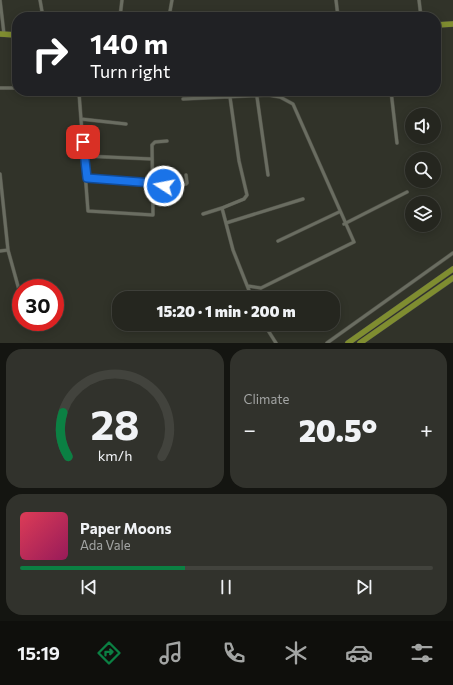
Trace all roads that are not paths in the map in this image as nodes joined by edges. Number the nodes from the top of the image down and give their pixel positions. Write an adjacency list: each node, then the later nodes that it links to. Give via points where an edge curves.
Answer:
1 (0, 0): 14 (street)
2 (40, 0): 7 (street)
3 (122, 0): 8 (street)
4 (172, 0): 9 (street)
5 (336, 0): 10 (street)
6 (419, 0): 11 (street)
7 (42, 12)
8 (121, 12)
9 (170, 12)
10 (337, 12)
11 (420, 12)
12 (453, 24): 13 (highway)
13 (441, 25)
14 (2, 34): 15 (highway)
15 (12, 35)
16 (0, 88): 17 (street)
17 (12, 88)
18 (79, 96): 24 (street)
19 (257, 96): 22 (street); 32 (street)
20 (277, 96): 38 (street, via 293,104)
21 (392, 96): 27 (street)
22 (230, 97): 23 (street); 37 (street, via 239,161 247,195 244,199)
23 (183, 100)
24 (81, 119): 25 (street); 28 (street)
25 (126, 124)
26 (167, 141): 29 (street, via 154,142)
27 (397, 143)
28 (84, 156): 29 (street); 33 (street)
29 (152, 159): 34 (street)
30 (0, 174): 43 (street)
31 (186, 175): 34 (street, via 186,184)
32 (268, 175)
33 (87, 178): 34 (street); 34 (street, via 87,210 90,212 153,215)
34 (153, 185)
35 (407, 192): 41 (street)
36 (303, 199): 40 (street)
37 (222, 208): 39 (street); 40 (street)
38 (339, 212): 41 (street); 42 (street)
39 (202, 214)
40 (226, 222): 49 (street, via 233,250)
41 (344, 224): 49 (street, via 354,242 260,288)
42 (278, 241)
43 (8, 250): 44 (street); 48 (street)
44 (0, 251)
45 (453, 253): 53 (street)
46 (453, 269): 54 (highway)
47 (453, 278): 55 (highway)
48 (16, 279)
49 (248, 286): 50 (street)
50 (250, 291)
51 (268, 331): 52 (street)
52 (276, 343)
53 (327, 343)
54 (348, 343)
55 (360, 343)

